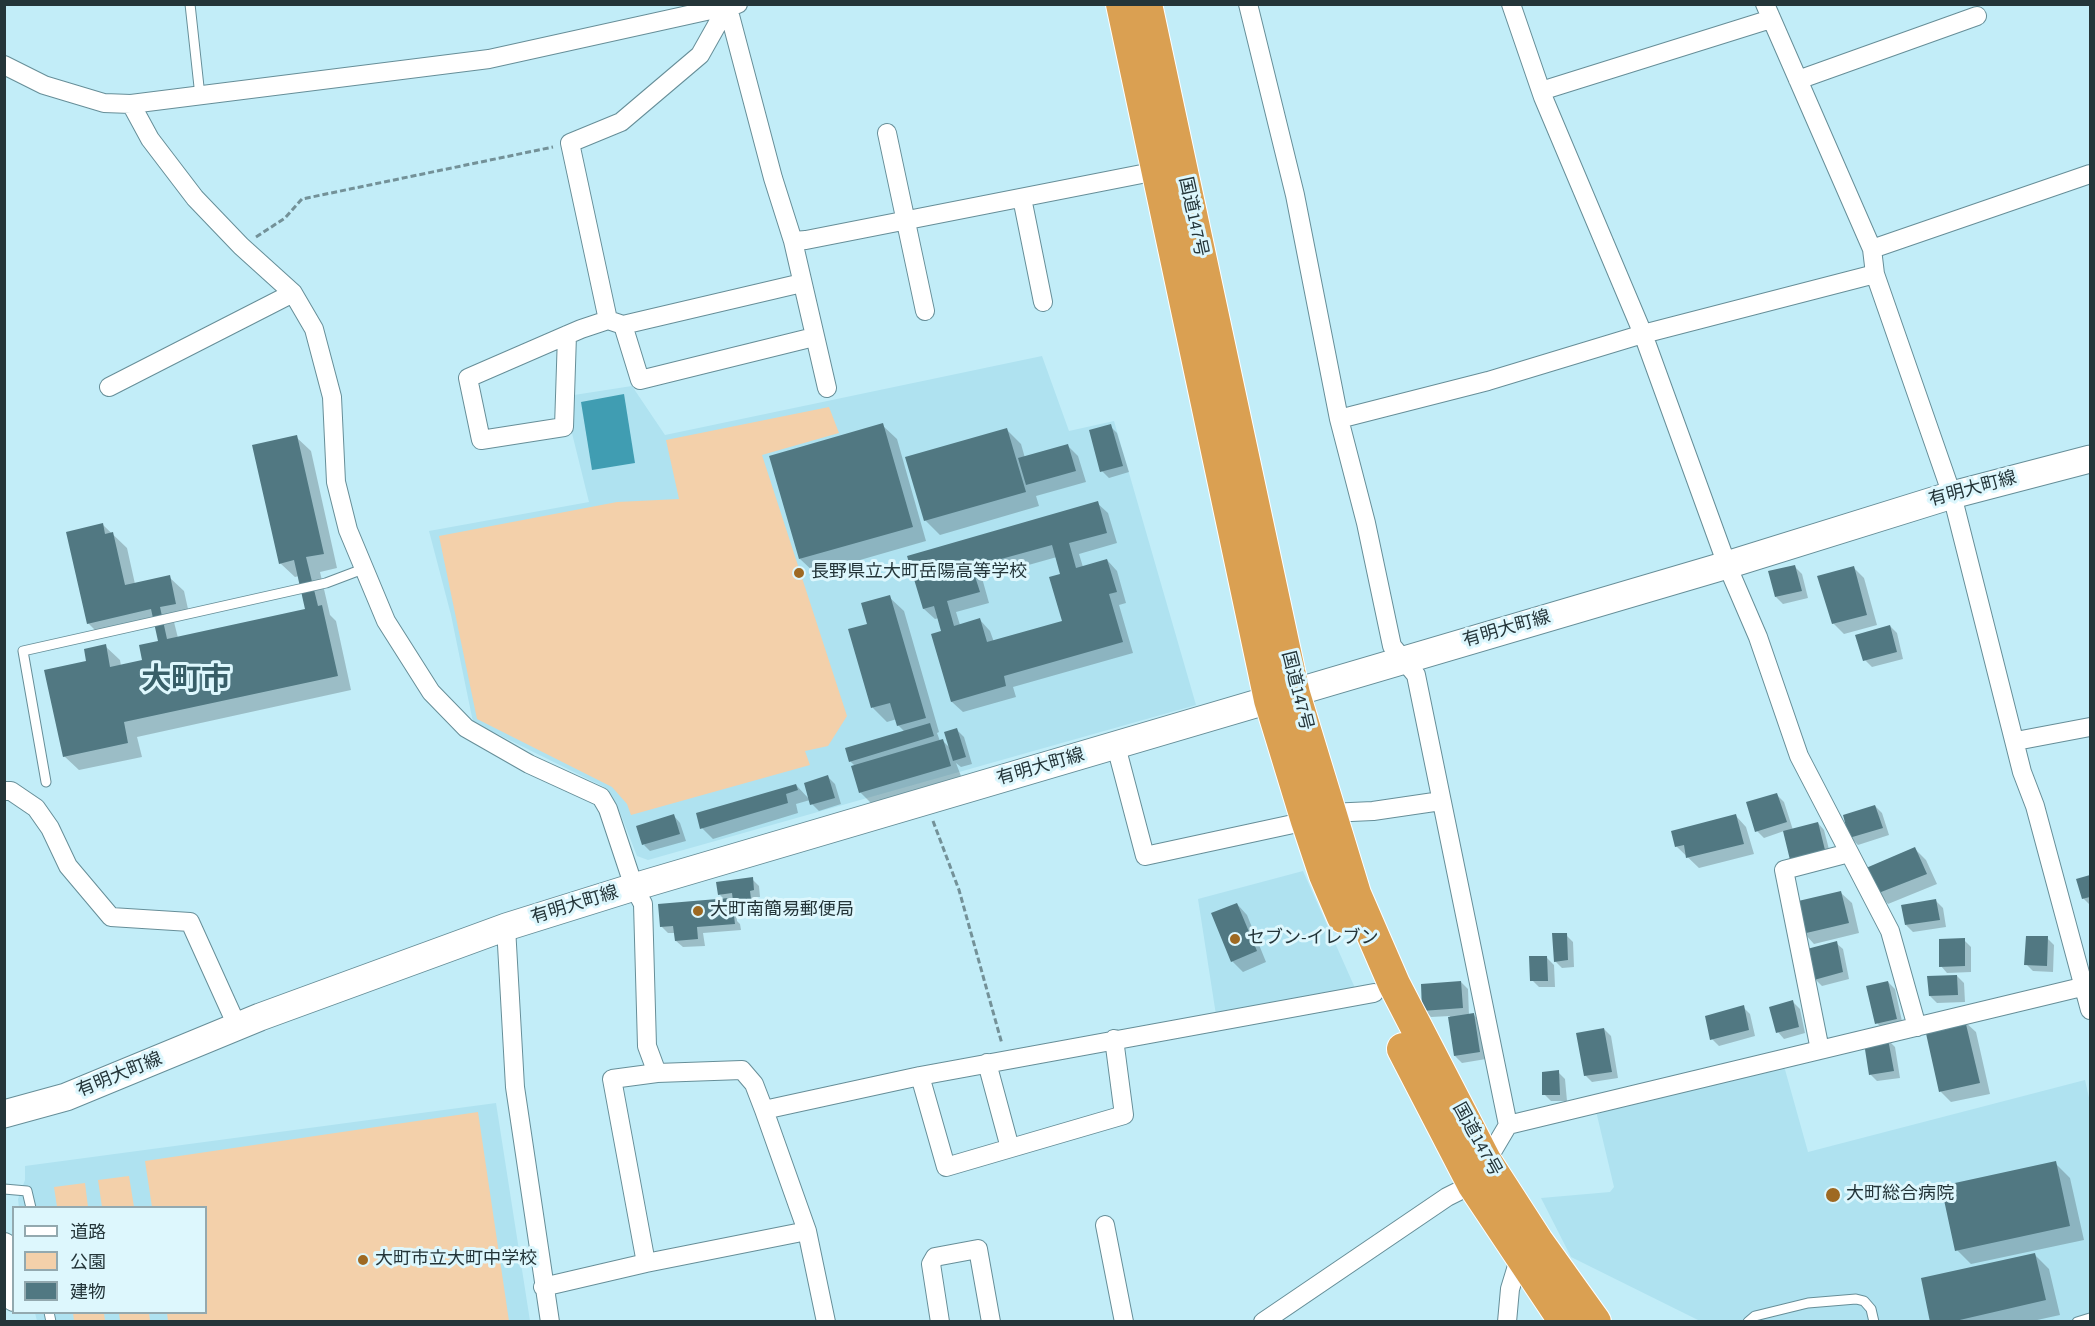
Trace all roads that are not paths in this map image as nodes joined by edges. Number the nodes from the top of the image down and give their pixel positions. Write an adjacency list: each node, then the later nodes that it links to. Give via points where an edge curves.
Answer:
1 (190, 4): 12 (lane)
2 (1122, 4): 15 (highway, 国道147号)
3 (1146, 4): 15 (highway, 国道147号)
4 (1511, 4): 11 (street)
5 (731, 5): 12 (street, via 489,59); 19 (street, via 773,178); 26 (street, via 700,55 621,122 570,143)
6 (1255, 6): 32 (street)
7 (1768, 12): 10 (street); 11 (street)
8 (1977, 16): 10 (street)
9 (4, 65): 13 (street, via 45,86 104,103)
10 (1798, 80): 20 (street)
11 (1541, 92): 27 (street)
12 (200, 96): 13 (street)
13 (131, 104): 23 (street, via 150,139 195,198)
14 (887, 133): 18 (street)
15 (1169, 169): 17 (street); 38 (highway, 国道147号)
16 (2091, 174): 20 (street)
17 (1022, 198): 18 (street); 24 (street)
18 (905, 221): 19 (street); 25 (street)
19 (793, 241): 22 (street)
20 (1872, 249): 21 (street)
21 (1875, 274): 27 (street); 34 (street)
22 (802, 283): 26 (street); 29 (street)
23 (293, 293): 30 (street); 36 (street, via 314,329 332,397 336,482)
24 (1043, 302)
25 (925, 310)
26 (615, 322): 28 (street); 29 (street, via 640,380)
27 (1643, 334): 32 (street, via 1488,381); 35 (street)
28 (567, 335): 28 (street, via 468,378 481,440 564,427)
29 (814, 337): 31 (street)
30 (109, 387)
31 (827, 388)
32 (1339, 419): 37 (street, via 1392,646)
33 (2091, 459): 34 (main road, 有明大町線)
34 (1952, 495): 35 (main road, 有明大町線); 40 (street)
35 (1726, 565): 37 (main road, 有明大町線); 46 (street, via 1758,636 1799,756)
36 (363, 569): 42 (lane, via 326,583 23,651); 47 (street, via 386,621 431,692 466,728 529,764 601,797 609,809)
37 (1403, 661): 38 (main road, 有明大町線); 44 (street, via 1416,675)
38 (1282, 697): 41 (main road, 有明大町線); 45 (highway, 国道147号)
39 (2091, 727): 40 (street)
40 (2016, 741): 49 (street, via 2022,772)
41 (1116, 747): 45 (street, via 1145,856); 47 (main road, 有明大町線)
42 (46, 782)
43 (4, 791): 53 (street, via 36,808 68,866 111,917 190,922)
44 (1442, 801): 45 (street); 61 (street)
45 (1318, 817): 50 (highway, 国道147号, via 1325,875); 63 (highway, 国道147号)
46 (1849, 853): 52 (street, via 1890,931); 55 (street, via 1784,870)
47 (634, 887): 48 (main road, 有明大町線); 57 (street, via 643,904 647,1046)
48 (506, 927): 53 (main road, 有明大町線); 71 (street, via 515,1087)
49 (2088, 985): 51 (street); 52 (street)
50 (1374, 993): 54 (street); 63 (highway, 国道147号)
51 (2091, 1010)
52 (1917, 1027): 55 (street)
53 (238, 1028): 60 (main road, 有明大町線, via 66,1097)
54 (1114, 1039): 56 (street); 62 (street, via 1124,1115)
55 (1820, 1050): 61 (street)
56 (987, 1064): 58 (street); 62 (street)
57 (657, 1073): 59 (street, via 742,1070 754,1084); 70 (street, via 612,1078)
58 (920, 1076): 59 (street); 62 (street, via 946,1167)
59 (764, 1110): 67 (street)
60 (4, 1114)
61 (1508, 1125): 63 (street)
62 (1010, 1148)
63 (1479, 1173): 69 (highway, 国道147号); 73 (street)
64 (4, 1189): 65 (lane, via 27,1191)
65 (31, 1206)
66 (1105, 1225): 79 (street)
67 (807, 1232): 70 (street); 76 (street)
68 (4, 1245): 72 (street)
69 (1528, 1248): 81 (street, via 1510,1288); 82 (highway, 国道147号); 83 (highway, 国道147号)
70 (646, 1263): 71 (street)
71 (543, 1287): 75 (street)
72 (12, 1288)
73 (1284, 1316): 80 (street)
74 (2091, 1318): 86 (lane)
75 (550, 1322)
76 (826, 1322)
77 (940, 1322): 78 (street, via 931,1264 935,1257 978,1250)
78 (991, 1322)
79 (1124, 1322)
80 (1263, 1322)
81 (1507, 1322)
82 (1565, 1322)
83 (1595, 1322)
84 (1748, 1322): 85 (lane, via 1755,1316 1808,1303 1856,1299 1871,1309)
85 (1874, 1322)
86 (2077, 1322)

